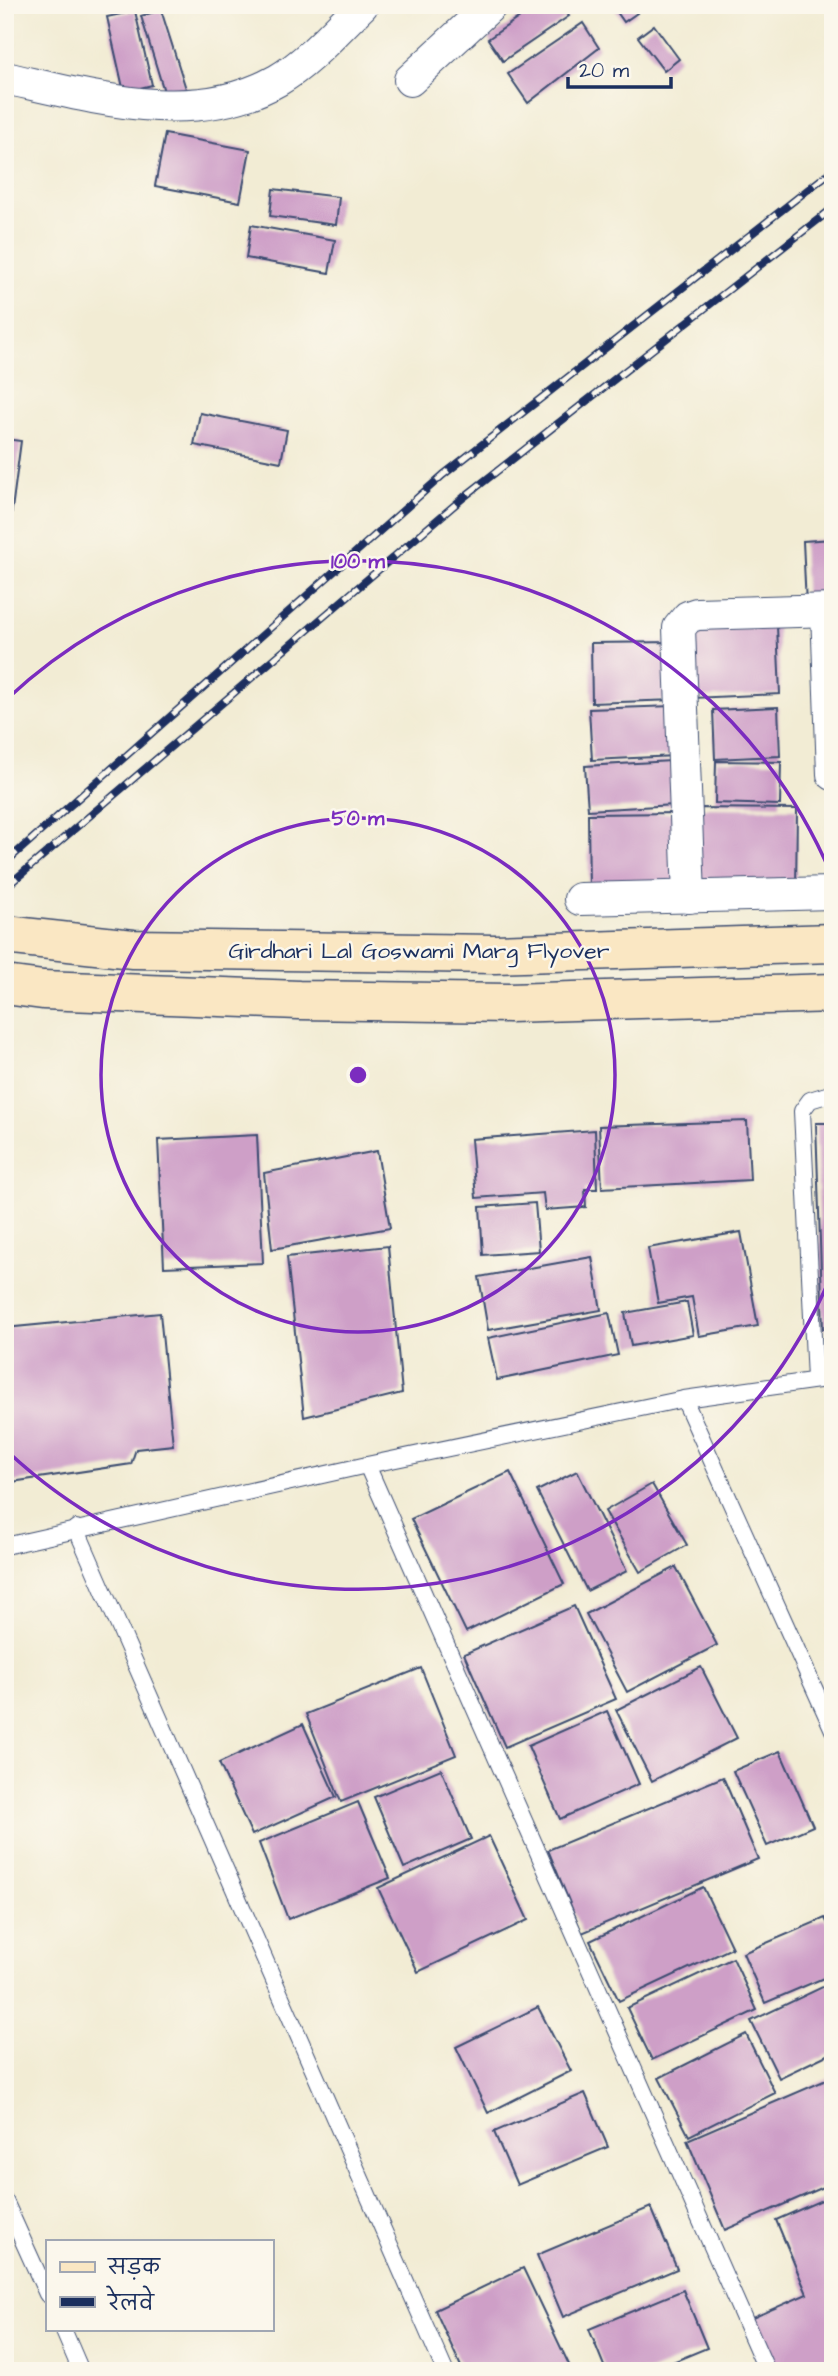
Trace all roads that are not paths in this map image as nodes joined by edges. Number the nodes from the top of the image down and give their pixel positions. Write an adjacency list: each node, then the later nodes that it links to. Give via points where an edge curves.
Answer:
1 (362, 5): 3 (street, via 279,80 248,94 204,104 131,103)
2 (491, 5): 4 (street)
3 (5, 78)
4 (410, 80)
5 (830, 611): 6 (street); 8 (street, via 696,614 679,628)
6 (833, 774)
7 (833, 894): 8 (street)
8 (689, 897): 9 (street)
9 (580, 899)
10 (5, 935): 11 (main road, Girdhari Lal Goswami Marg Flyover, via 133,949 495,954)
11 (833, 943)
12 (5, 985): 13 (main road, Girdhari Lal Goswami Marg Flyover, via 299,1000 509,1003)
13 (833, 993)
14 (833, 1093): 16 (lane, via 810,1100 802,1111)
15 (833, 1378): 16 (lane)
16 (815, 1379): 17 (lane)
17 (684, 1399): 18 (lane); 21 (lane)
18 (367, 1465): 19 (lane); 27 (lane)
19 (76, 1528): 20 (lane); 26 (lane)
20 (5, 1546)
21 (833, 1730)
22 (5, 2201): 23 (lane)
23 (46, 2292)
24 (63, 2330): 25 (lane)
25 (82, 2371)
26 (444, 2371)
27 (767, 2371)

